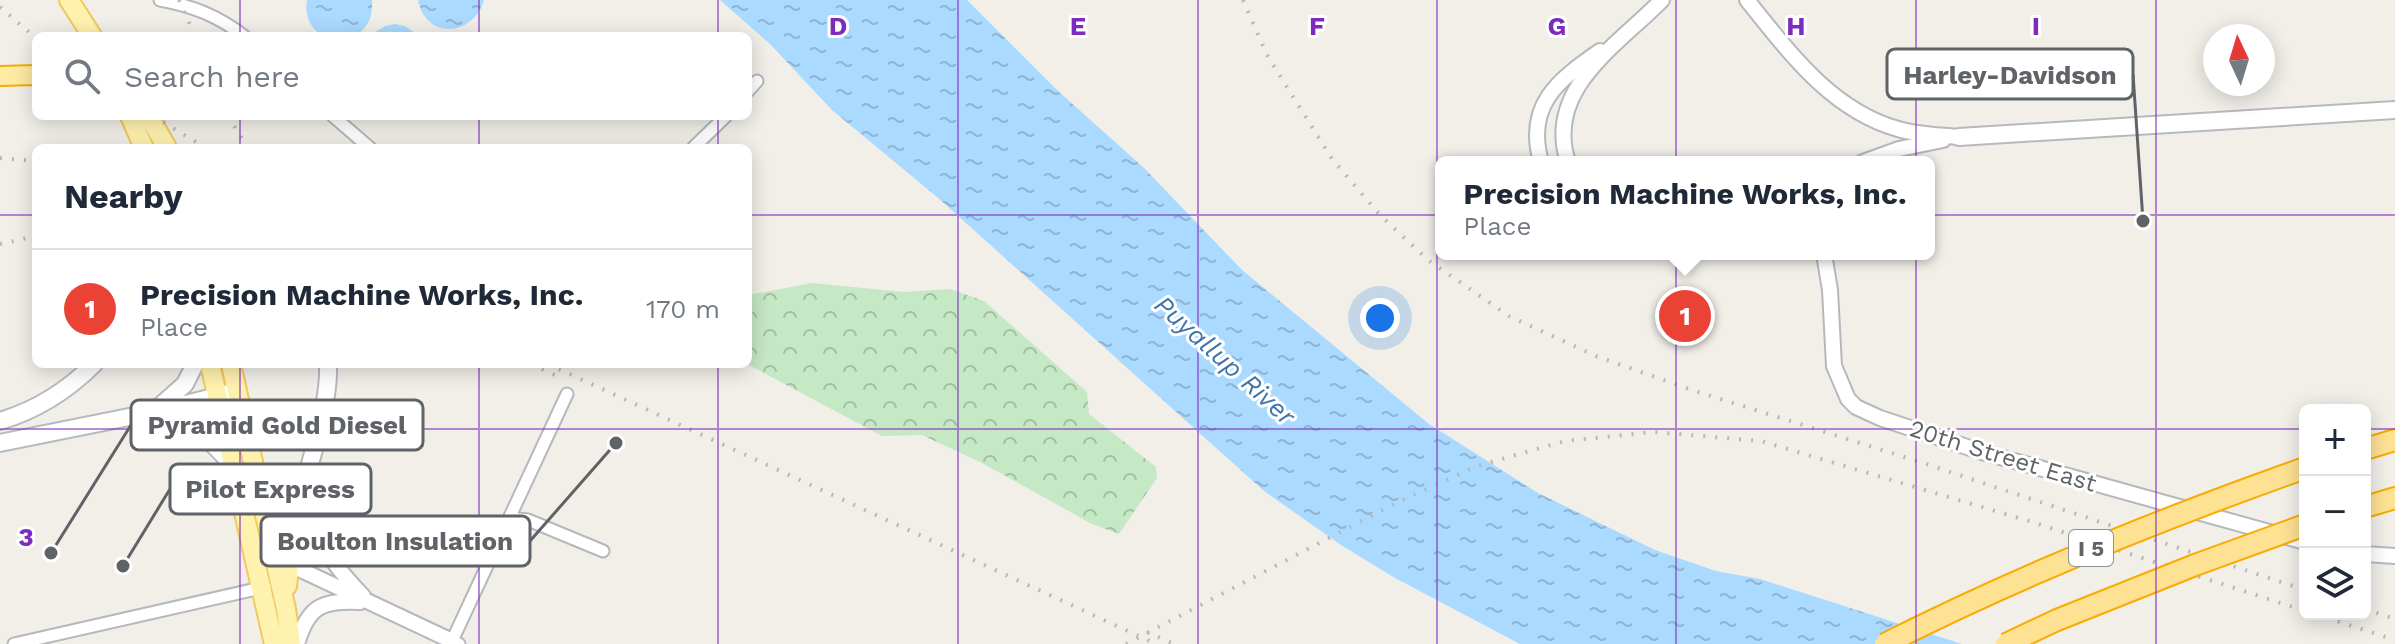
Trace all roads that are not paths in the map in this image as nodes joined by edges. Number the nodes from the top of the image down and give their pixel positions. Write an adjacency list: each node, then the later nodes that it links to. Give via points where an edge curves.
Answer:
1 (69, 0): 6 (main road)
2 (160, 0): 7 (street, via 205,11)
3 (1674, 0): 5 (street)
4 (1746, 1): 18 (street, via 1842,103 1883,125)
5 (1658, 3): 8 (street)
6 (89, 32)
7 (239, 32)
8 (1623, 35): 23 (street, via 1565,75 1546,99 1538,123); 24 (street, via 1579,83 1568,103 1563,137)
9 (32, 75): 10 (highway)
10 (0, 76)
11 (757, 81): 12 (street)
12 (752, 87)
13 (2395, 110): 18 (main road)
14 (132, 120): 19 (main road)
15 (151, 120): 20 (main road)
16 (338, 120): 21 (street)
17 (722, 120): 22 (street)
18 (1959, 137): 25 (street)
19 (142, 144)
20 (165, 144)
21 (365, 144)
22 (697, 144)
23 (1539, 156)
24 (1567, 156)
25 (1880, 156)
26 (1825, 260): 48 (street, 20th Street East, via 1834,366 1856,407 1982,452)
27 (90, 368): 36 (main road, via 50,400)
28 (193, 368): 35 (main road, via 185,384)
29 (211, 368): 34 (main road)
30 (232, 368): 32 (main road)
31 (328, 368): 40 (main road)
32 (237, 391): 34 (main road); 52 (main road)
33 (567, 394): 46 (street)
34 (217, 396): 35 (main road); 41 (main road)
35 (154, 412): 38 (main road); 41 (main road, via 204,436)
36 (0, 421)
37 (2395, 440): 39 (highway)
38 (0, 443)
39 (2371, 447)
40 (314, 448): 45 (main road); 54 (street, via 314,525 339,569)
41 (232, 466): 53 (main road)
42 (2299, 470): 61 (highway, I 5, bridge, via 2106,542)
43 (2395, 498): 44 (highway)
44 (2371, 505)
45 (294, 518): 52 (main road)
46 (509, 518): 49 (street, via 528,520); 56 (street)
47 (2299, 527): 62 (highway, I 5, bridge)
48 (2299, 540)
49 (603, 551)
50 (2371, 554): 51 (street)
51 (2395, 556)
52 (281, 560): 54 (street); 55 (main road)
53 (259, 588): 55 (street, via 275,590); 57 (street); 58 (main road)
54 (369, 602): 56 (street); 60 (street, via 338,601 315,609)
55 (286, 609): 59 (main road)
56 (455, 643)
57 (14, 644)
58 (274, 644)
59 (291, 644)
60 (297, 644)
61 (1885, 644)
62 (2006, 644)

